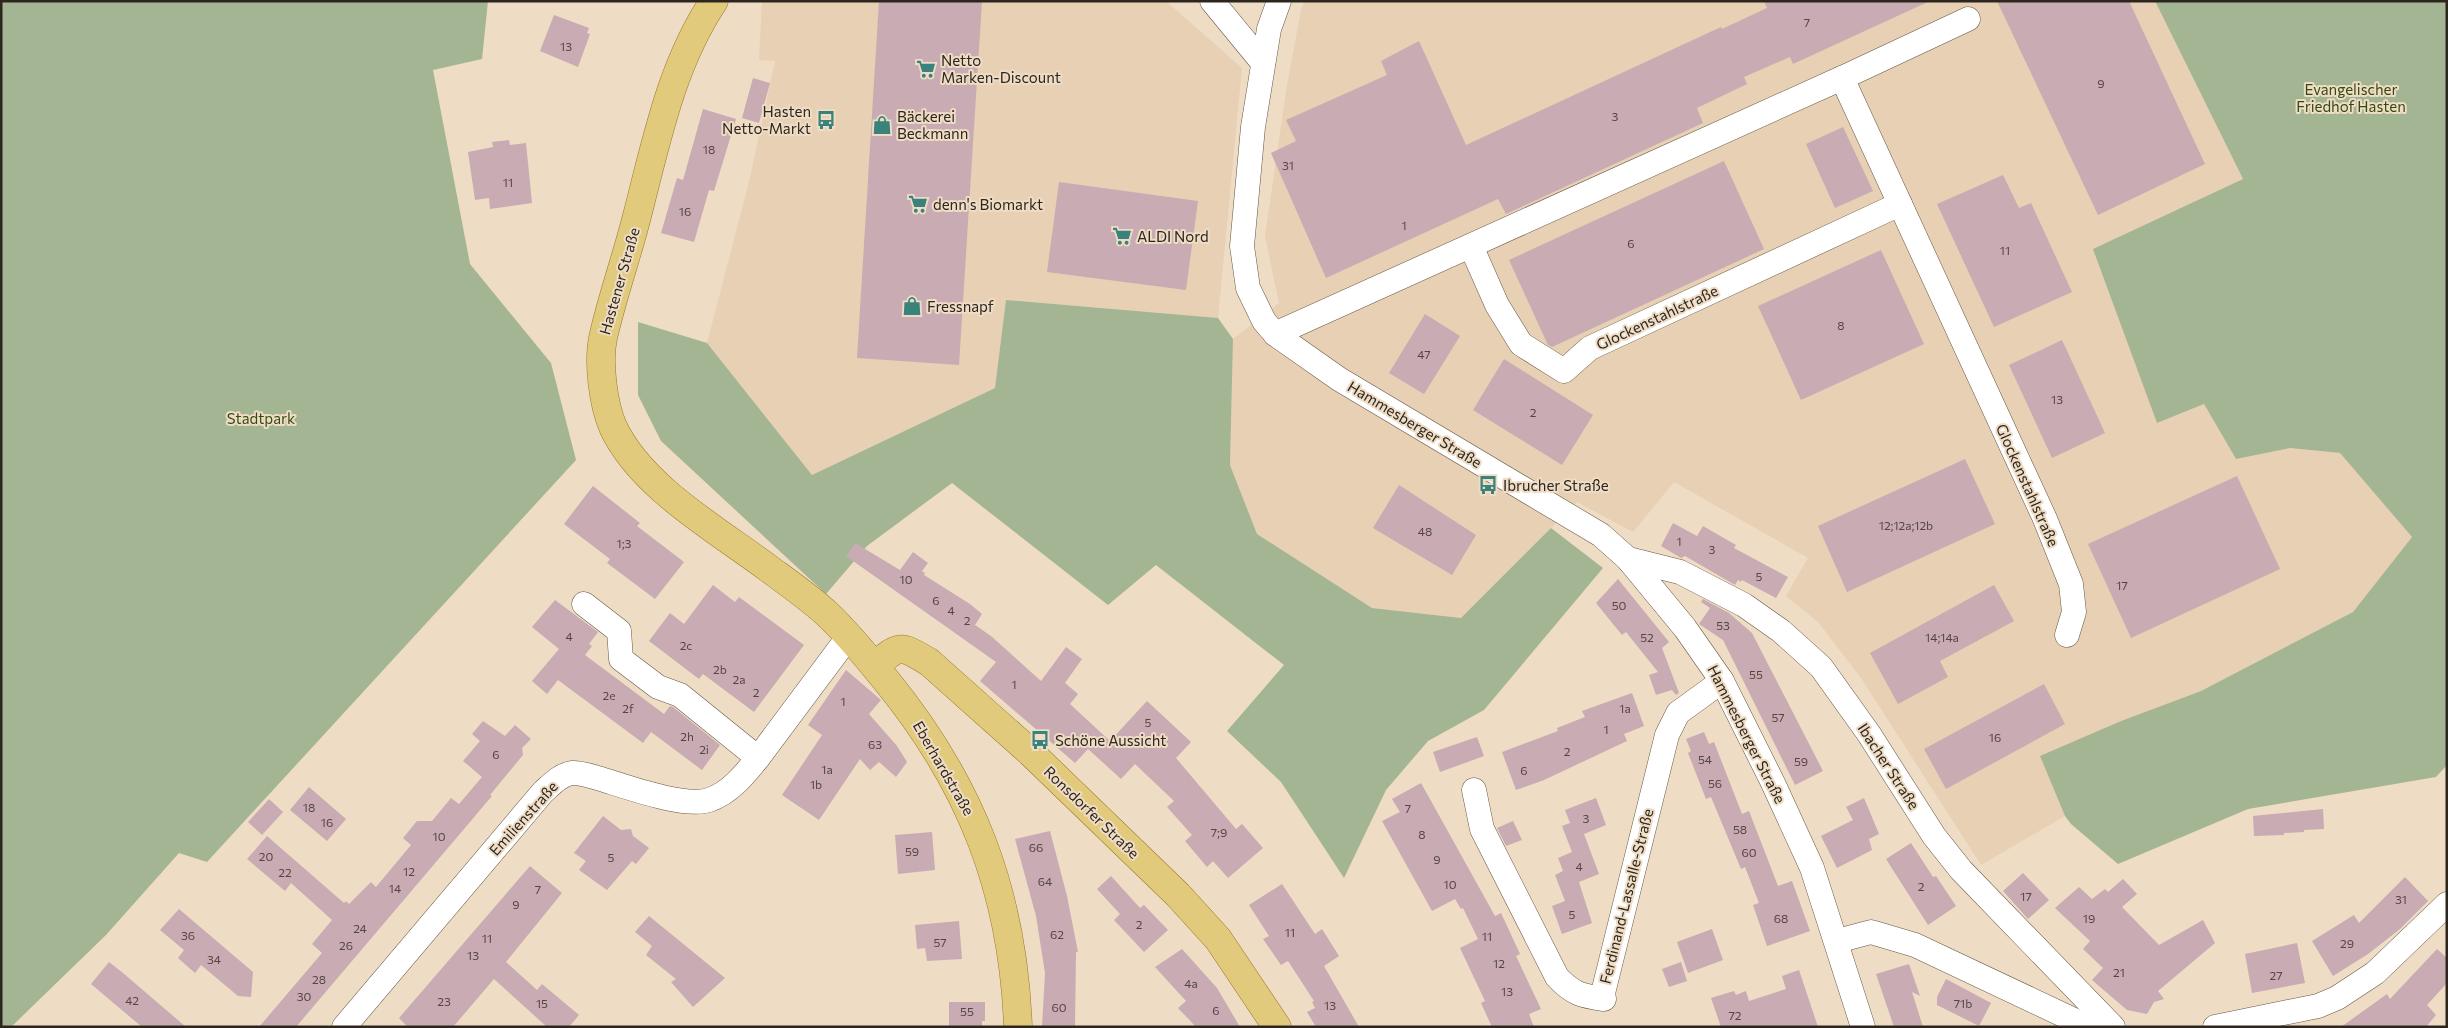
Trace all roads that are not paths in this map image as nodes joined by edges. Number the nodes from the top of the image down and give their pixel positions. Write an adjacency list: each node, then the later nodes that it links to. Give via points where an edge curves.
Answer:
1 (714, 1): 13 (main road, Hastener Straße, via 682,59 602,340 606,400 613,427 636,462 650,476 671,496 825,612)
2 (1212, 1): 5 (street)
3 (1279, 1): 5 (street, Hammesberger Straße, via 1269,29)
4 (1968, 19): 6 (street)
5 (1263, 63): 9 (street, Hammesberger Straße, via 1253,128 1242,246 1248,288 1264,322)
6 (1842, 78): 7 (street, Glockenstahlstraße); 8 (street)
7 (1900, 204): 8 (street, Glockenstahlstraße, via 1590,348 1564,370 1521,344 1498,305); 12 (street, Glockenstahlstraße, via 2045,519 2071,584 2074,612)
8 (1472, 246): 9 (street)
9 (1275, 334): 10 (street, Hammesberger Straße, via 1339,379 1601,535)
10 (1628, 559): 15 (street, Hammesberger Straße, via 1685,628); 25 (street, Ibacher Straße, via 1680,572 1744,605 1781,631 1821,667 1869,734 1934,836 1961,870)
11 (584, 604): 16 (street, via 618,632 621,659 658,687 680,695)
12 (2066, 634)
13 (849, 636): 14 (main road, Hastener Straße); 16 (street, Emilienstraße)
14 (875, 666): 21 (main road, Eberhardstraße, via 918,723 960,791 989,856 1009,934); 22 (main road, Ronsdorfer Straße, via 893,650 903,649 914,654 928,662 1022,745 1178,895 1218,938)
15 (1722, 681): 17 (street, Ferdinand-Lassalle-Straße, via 1678,713 1668,735 1612,955 1604,999 1580,995 1557,977 1482,829); 19 (street, Hammesberger Straße, via 1812,868)
16 (758, 758): 20 (street, Emilienstraße, via 736,782 708,800 669,798 572,773 558,778)
17 (1474, 790)
18 (2447, 904): 26 (street, via 2375,973 2337,998 2318,1006)
19 (1837, 941): 23 (street, Hammesberger Straße); 24 (street, via 1871,932 1915,945)
20 (344, 1027)
21 (1018, 1027)
22 (1277, 1027)
23 (1863, 1027)
24 (2093, 1027)
25 (2113, 1027)
26 (2216, 1027)

